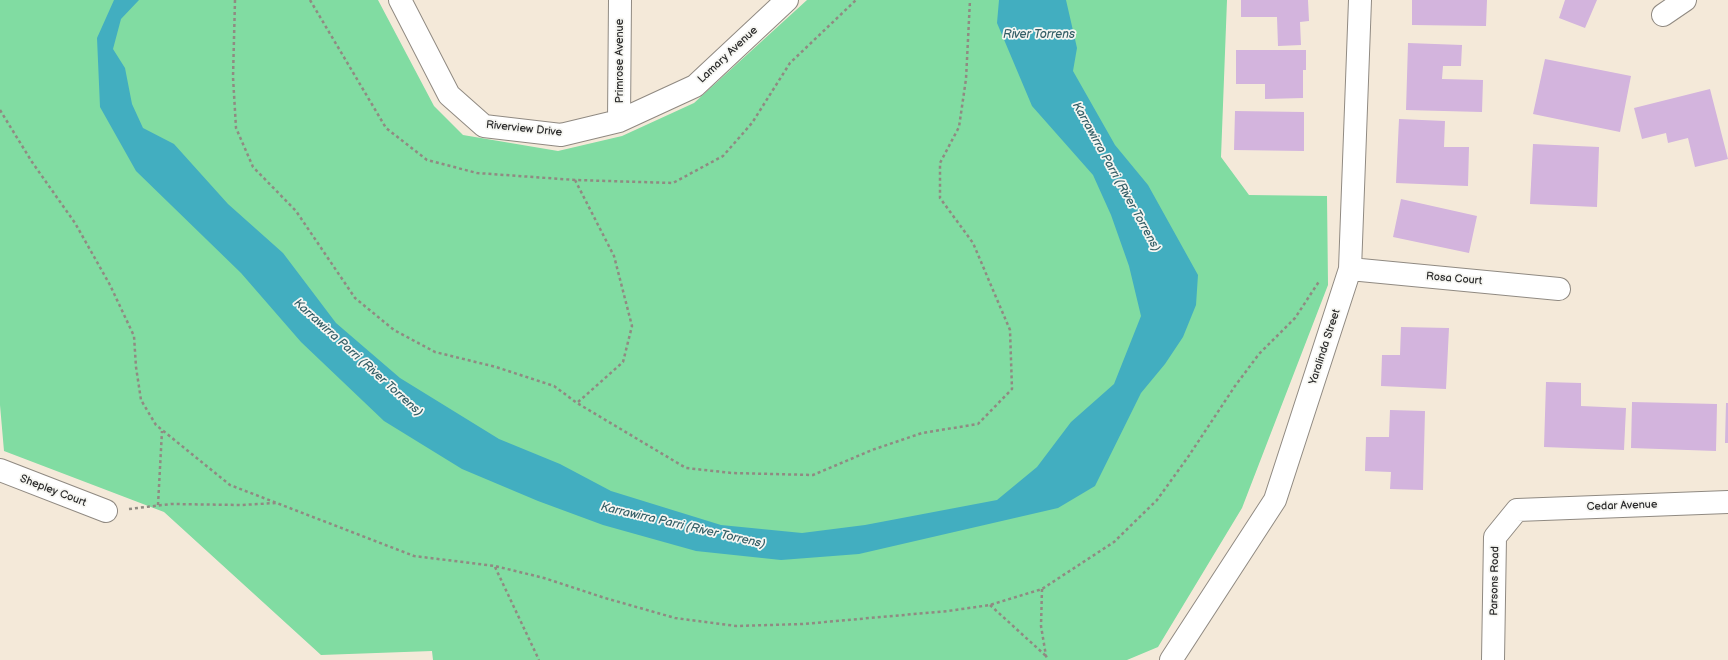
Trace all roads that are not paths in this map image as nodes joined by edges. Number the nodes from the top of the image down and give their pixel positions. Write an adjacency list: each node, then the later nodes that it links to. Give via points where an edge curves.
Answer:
1 (400, 0): 7 (street, Riverview Drive, via 449,96 484,126 561,135)
2 (620, 0): 7 (street, Primrose Avenue)
3 (787, 0): 7 (street, Lamary Avenue, via 695,86)
4 (1360, 0): 8 (street, Yaralinda Street)
5 (1685, 0): 6 (street)
6 (1663, 15)
7 (619, 121)
8 (1350, 269): 9 (street, Rosa Court); 14 (street, Yaralinda Street, via 1275,500)
9 (1559, 289)
10 (0, 470): 13 (street, Shepley Court)
11 (1728, 502): 12 (street, Cedar Avenue)
12 (1517, 510): 15 (street, Parsons Road, via 1495,537)
13 (106, 511)
14 (1171, 660)
15 (1493, 660)

